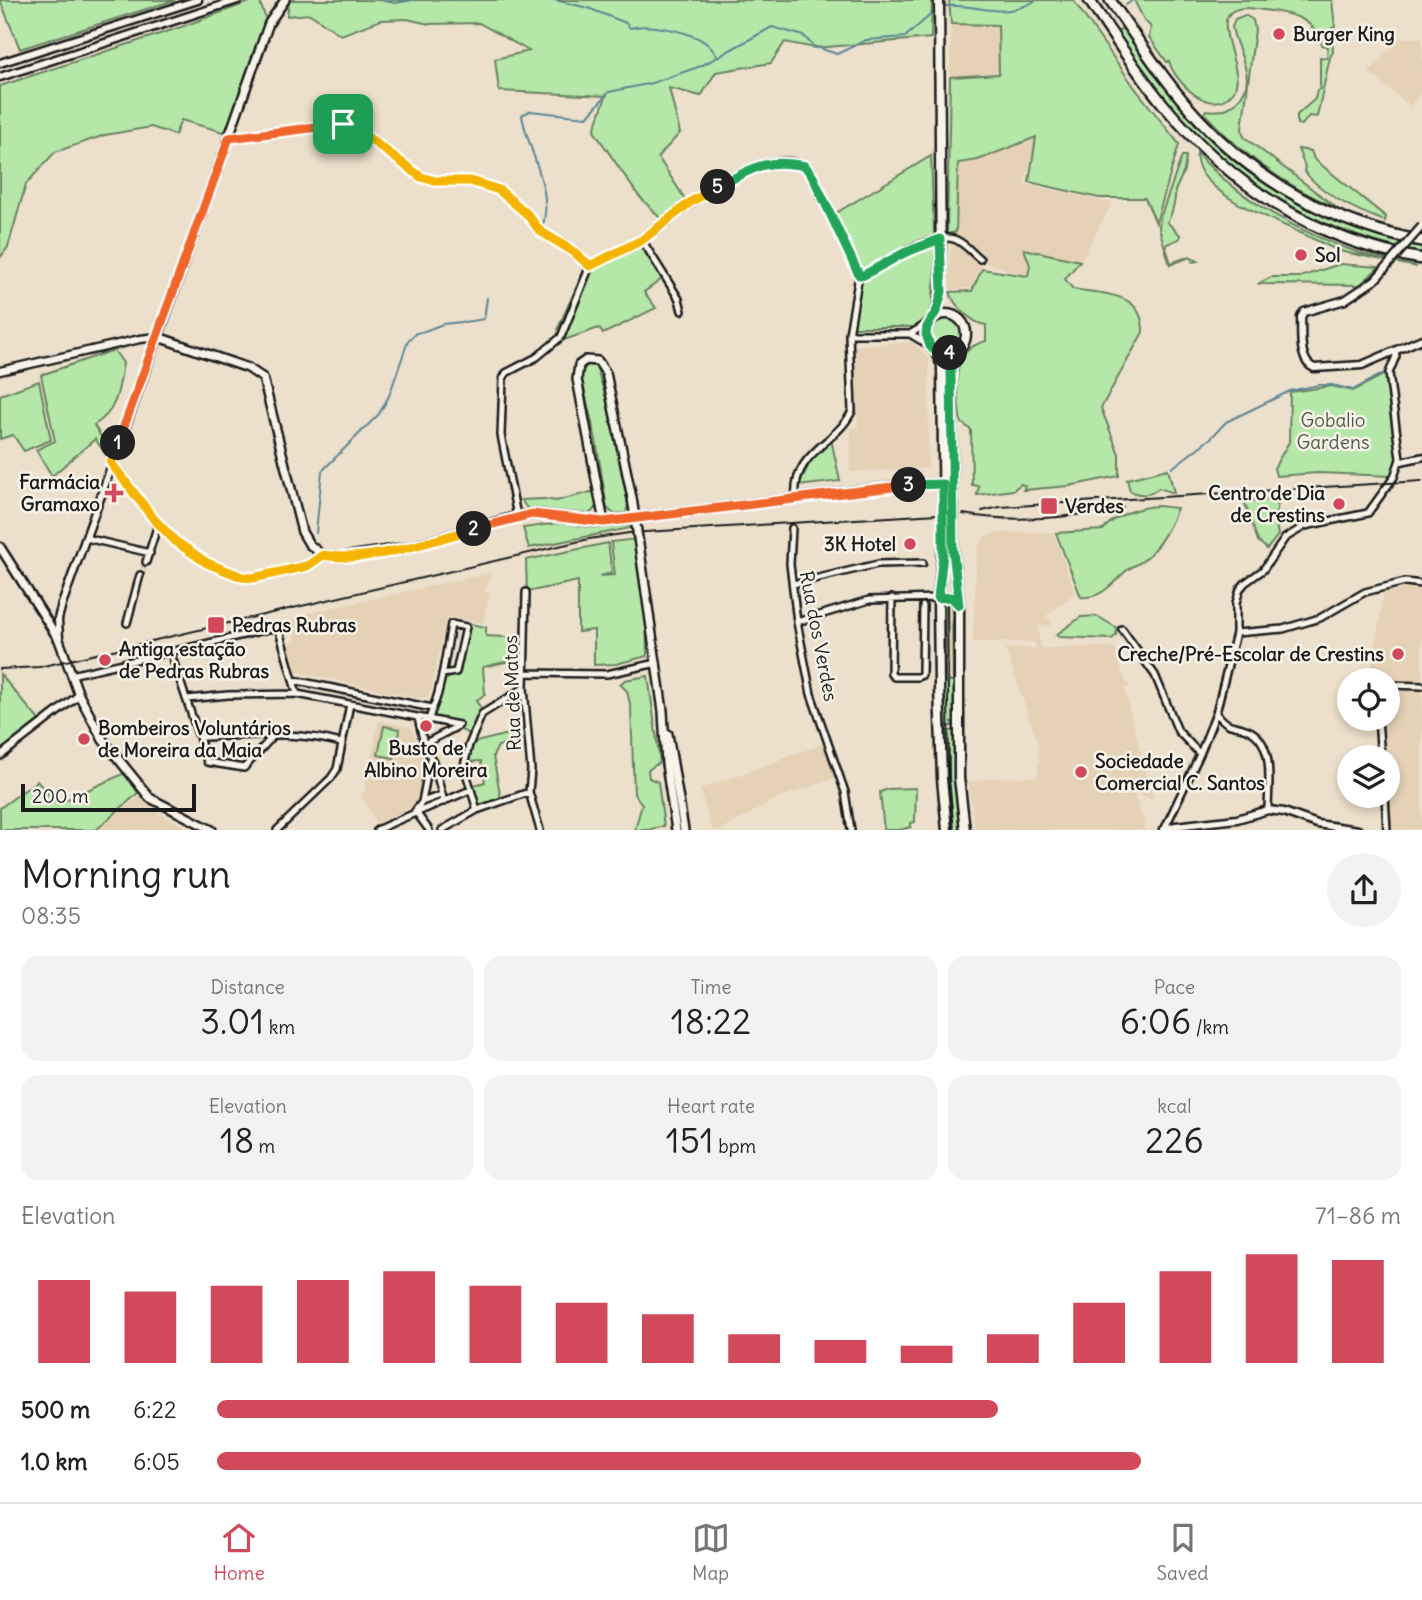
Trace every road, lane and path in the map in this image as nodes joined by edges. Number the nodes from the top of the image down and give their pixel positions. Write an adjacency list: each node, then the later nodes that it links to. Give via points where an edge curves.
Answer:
1 (198, 0): 7 (street)
2 (238, 0): 8 (street)
3 (285, 0): 9 (main road, via 269,23)
4 (939, 0): 11 (main road)
5 (1089, 0): 15 (highway, via 1161,102 1193,139 1236,177 1324,230)
6 (1110, 0): 13 (highway, via 1193,113 1256,171 1337,216)
7 (0, 63)
8 (0, 76)
9 (229, 138): 16 (street, via 343,124 421,177 470,181 499,190 540,231); 24 (main road)
10 (1422, 226): 28 (street, bridge, via 1375,280 1345,300 1304,312 1301,317 1304,358 1311,367 1350,367)
11 (940, 239): 14 (street, via 958,240); 17 (street); 18 (main road)
12 (642, 240): 16 (street); 17 (street, via 698,197 756,166 783,162 809,170); 19 (street)
13 (1422, 241)
14 (980, 259)
15 (1422, 259)
16 (590, 266): 35 (street, via 561,337 503,379 501,435)
17 (859, 275): 22 (street)
18 (942, 292): 20 (main road); 21 (main road)
19 (682, 311)
20 (954, 315): 21 (main road); 27 (main road, via 966,330 964,344)
21 (932, 319): 23 (street); 26 (main road, via 926,334)
22 (849, 334): 23 (street); 34 (street, via 852,411 808,458 795,489)
23 (910, 334): 26 (street)
24 (158, 337): 29 (street); 32 (street); 42 (main road, via 248,368 264,378 302,532)
25 (1422, 339): 28 (street)
26 (932, 348): 27 (main road, via 947,354); 33 (main road, via 942,365)
27 (957, 350): 33 (main road, via 951,372)
28 (1395, 351): 31 (street, via 1389,373)
29 (0, 371)
30 (1422, 457): 31 (street)
31 (1399, 462): 58 (street, via 1394,477 1368,513 1306,526 1285,538 1263,570 1240,589)
32 (111, 463): 37 (street); 39 (street)
33 (947, 484): 34 (main road, via 911,484); 50 (main road); 51 (main road)
34 (796, 499): 36 (main road)
35 (517, 516): 36 (main road); 42 (main road, via 393,551)
36 (604, 522): 61 (main road, bridge, via 577,379 579,365 586,360 598,361 606,373 632,498)
37 (158, 524): 41 (street); 42 (street, via 191,554 242,577 307,566)
38 (792, 528): 46 (street, Rua dos Verdes)
39 (86, 538): 41 (street); 53 (street)
40 (0, 547): 55 (main road)
41 (150, 553): 43 (street)
42 (323, 555)
43 (146, 562)
44 (923, 563): 46 (street, via 878,564)
45 (141, 575): 56 (street)
46 (793, 584): 54 (street, Rua dos Verdes)
47 (1422, 584): 58 (street, via 1405,582 1365,592 1320,618 1283,629)
48 (526, 592): 62 (street, Rua de Matos)
49 (892, 598): 50 (street); 52 (street, via 893,677 922,674); 54 (street, via 862,601)
50 (938, 598): 51 (main road, via 951,597); 106 (main road)
51 (959, 605): 107 (main road, via 959,778)
52 (923, 606)
53 (58, 619): 55 (street); 59 (street)
54 (797, 622): 105 (street, Rua dos Verdes, via 811,694 845,792)
55 (48, 623): 59 (main road)
56 (127, 623)
57 (1122, 629): 84 (street, via 1155,675 1178,731)
58 (1236, 633): 76 (street)
59 (59, 640): 63 (main road)
60 (170, 651): 63 (street); 65 (street, via 278,627); 71 (street)
61 (657, 663): 62 (street, via 607,674); 75 (main road)
62 (526, 673): 68 (street, Rua de Matos)
63 (71, 674): 70 (main road)
64 (442, 674): 64 (street, via 451,624 466,627 456,672); 74 (street)
65 (293, 680): 69 (street); 73 (street)
66 (1400, 685): 67 (street)
67 (1422, 686)
68 (524, 688): 87 (street, via 482,714 464,760); 88 (street, Rua de Matos)
69 (297, 694): 71 (street); 72 (street)
70 (79, 695): 85 (street); 96 (main road, via 103,740 150,798)
71 (187, 699): 81 (street)
72 (350, 704): 77 (street); 82 (street)
73 (412, 704): 74 (street); 77 (street)
74 (432, 708): 79 (street)
75 (663, 711): 103 (main road); 104 (main road)
76 (1216, 713): 84 (street); 94 (street, via 1228,727 1248,730 1261,740 1268,760)
77 (410, 717): 78 (street)
78 (418, 718): 79 (street); 83 (street)
79 (429, 720): 83 (street, via 459,725)
80 (274, 735): 81 (street); 81 (street, via 244,768 207,762); 82 (street, via 316,736)
81 (199, 737)
82 (341, 743): 98 (street, via 331,778)
83 (424, 744): 86 (street)
84 (1200, 754): 108 (street)
85 (0, 755)
86 (430, 760): 89 (street); 90 (street)
87 (470, 790): 91 (street); 93 (street)
88 (529, 792): 93 (street); 102 (street, Rua de Matos)
89 (441, 795): 90 (street); 91 (street)
90 (422, 802): 95 (street)
91 (444, 802): 95 (street)
92 (1386, 808): 110 (street)
93 (477, 810): 101 (street)
94 (1268, 810): 108 (street); 109 (street)
95 (415, 811): 99 (street); 100 (street)
96 (196, 827): 97 (main road)
97 (212, 830)
98 (277, 830)
99 (377, 830)
100 (429, 830)
101 (442, 830)
102 (540, 830)
103 (676, 830)
104 (684, 830)
105 (852, 830)
106 (947, 830)
107 (965, 830)
108 (1164, 830)
109 (1359, 830)
110 (1387, 830)

